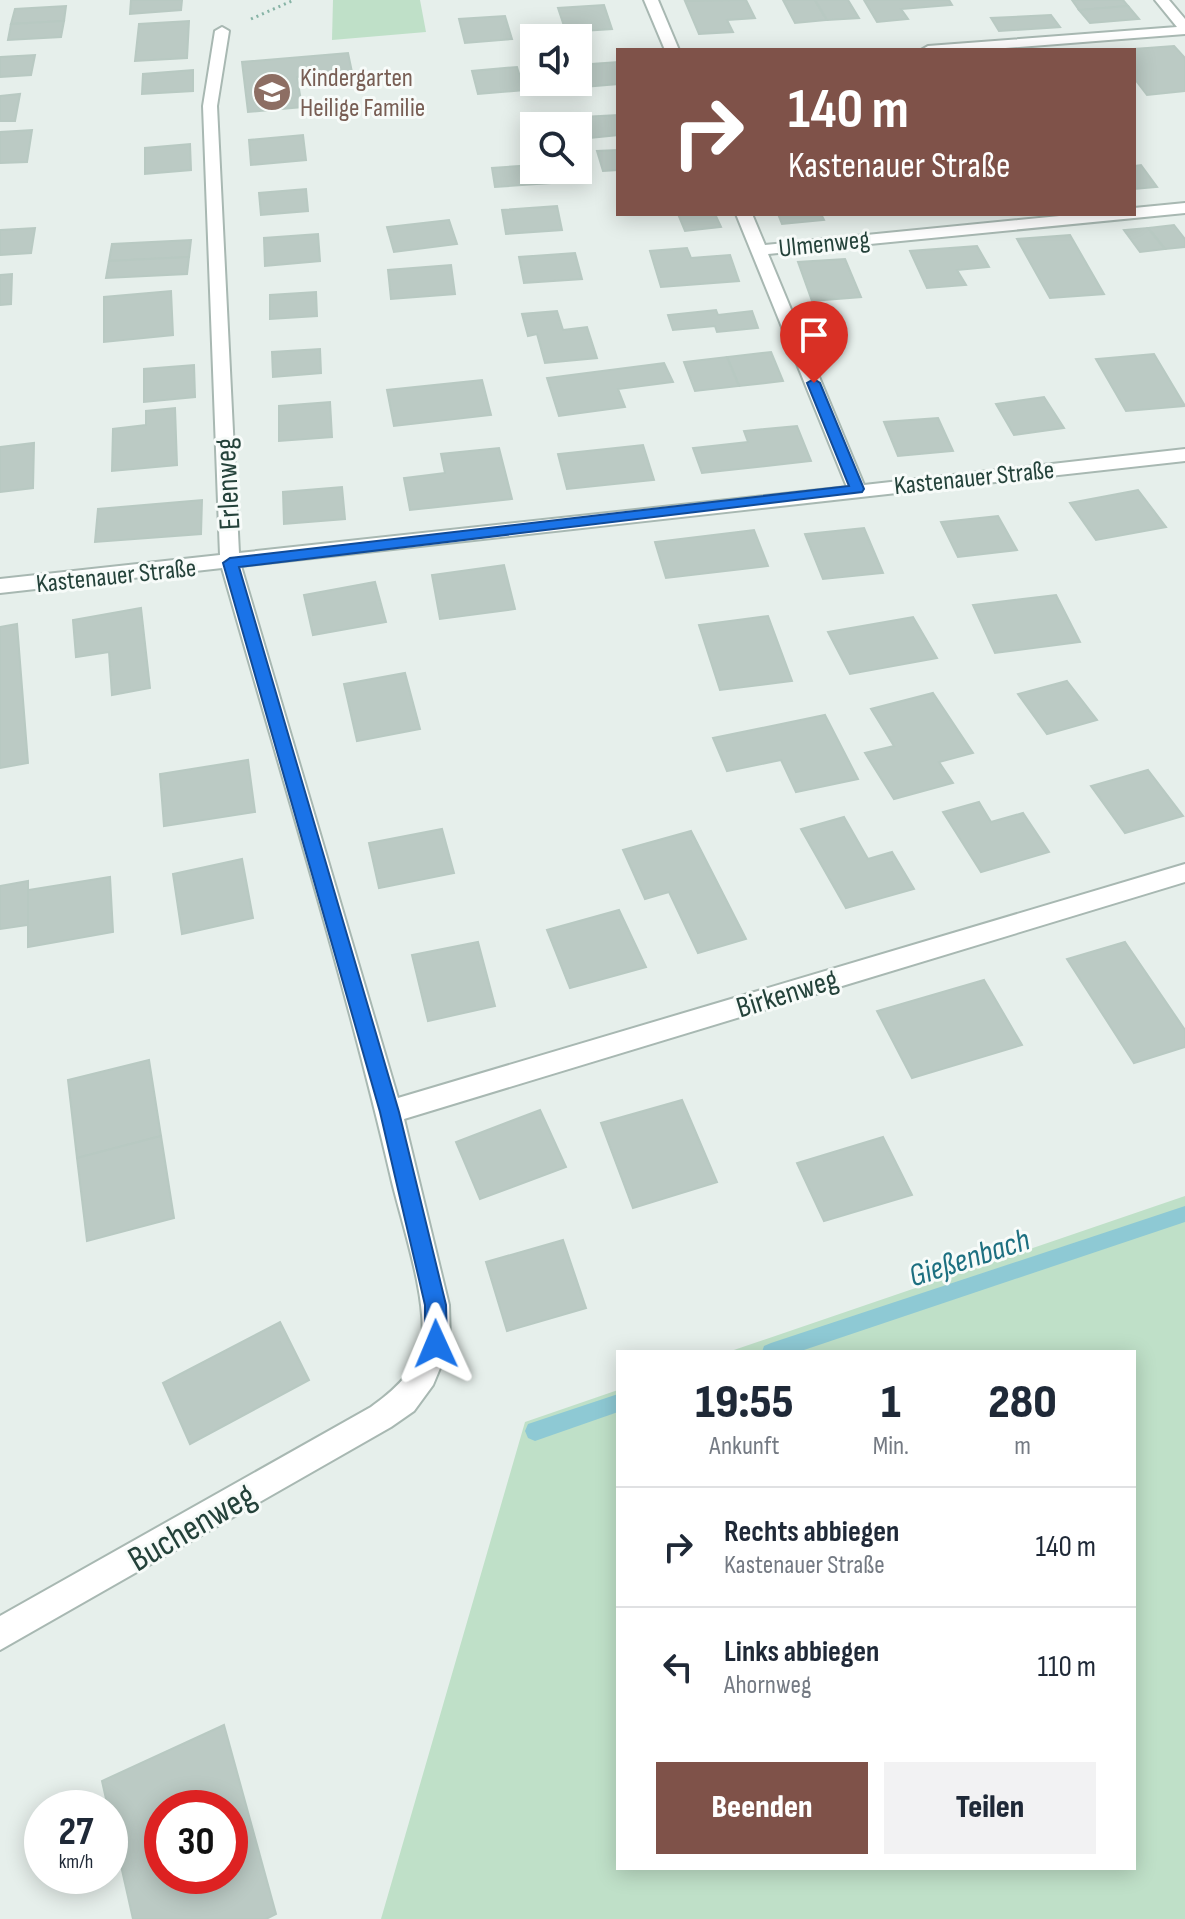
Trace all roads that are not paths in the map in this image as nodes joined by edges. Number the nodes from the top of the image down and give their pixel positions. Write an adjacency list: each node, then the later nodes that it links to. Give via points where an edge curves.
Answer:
1 (651, 0): 5 (street)
2 (1162, 0): 3 (street)
3 (1185, 29): 6 (street)
4 (222, 31): 14 (street, Erlenweg, via 210,106)
5 (671, 48)
6 (952, 48)
7 (1185, 208): 8 (street)
8 (1136, 213)
9 (745, 216): 11 (street)
10 (1108, 216): 11 (street, Ulmenweg)
11 (759, 250): 13 (street)
12 (1185, 455): 13 (street, Kastenauer Straße)
13 (857, 489): 14 (street, Kastenauer Straße)
14 (230, 563): 15 (street, Kastenauer Straße); 17 (street, Erlenweg)
15 (0, 586)
16 (1185, 873): 17 (street, Birkenweg)
17 (389, 1112): 18 (street, Erlenweg, via 435,1305 436,1344 404,1401)
18 (381, 1417): 19 (street, Buchenweg)
19 (0, 1634)

